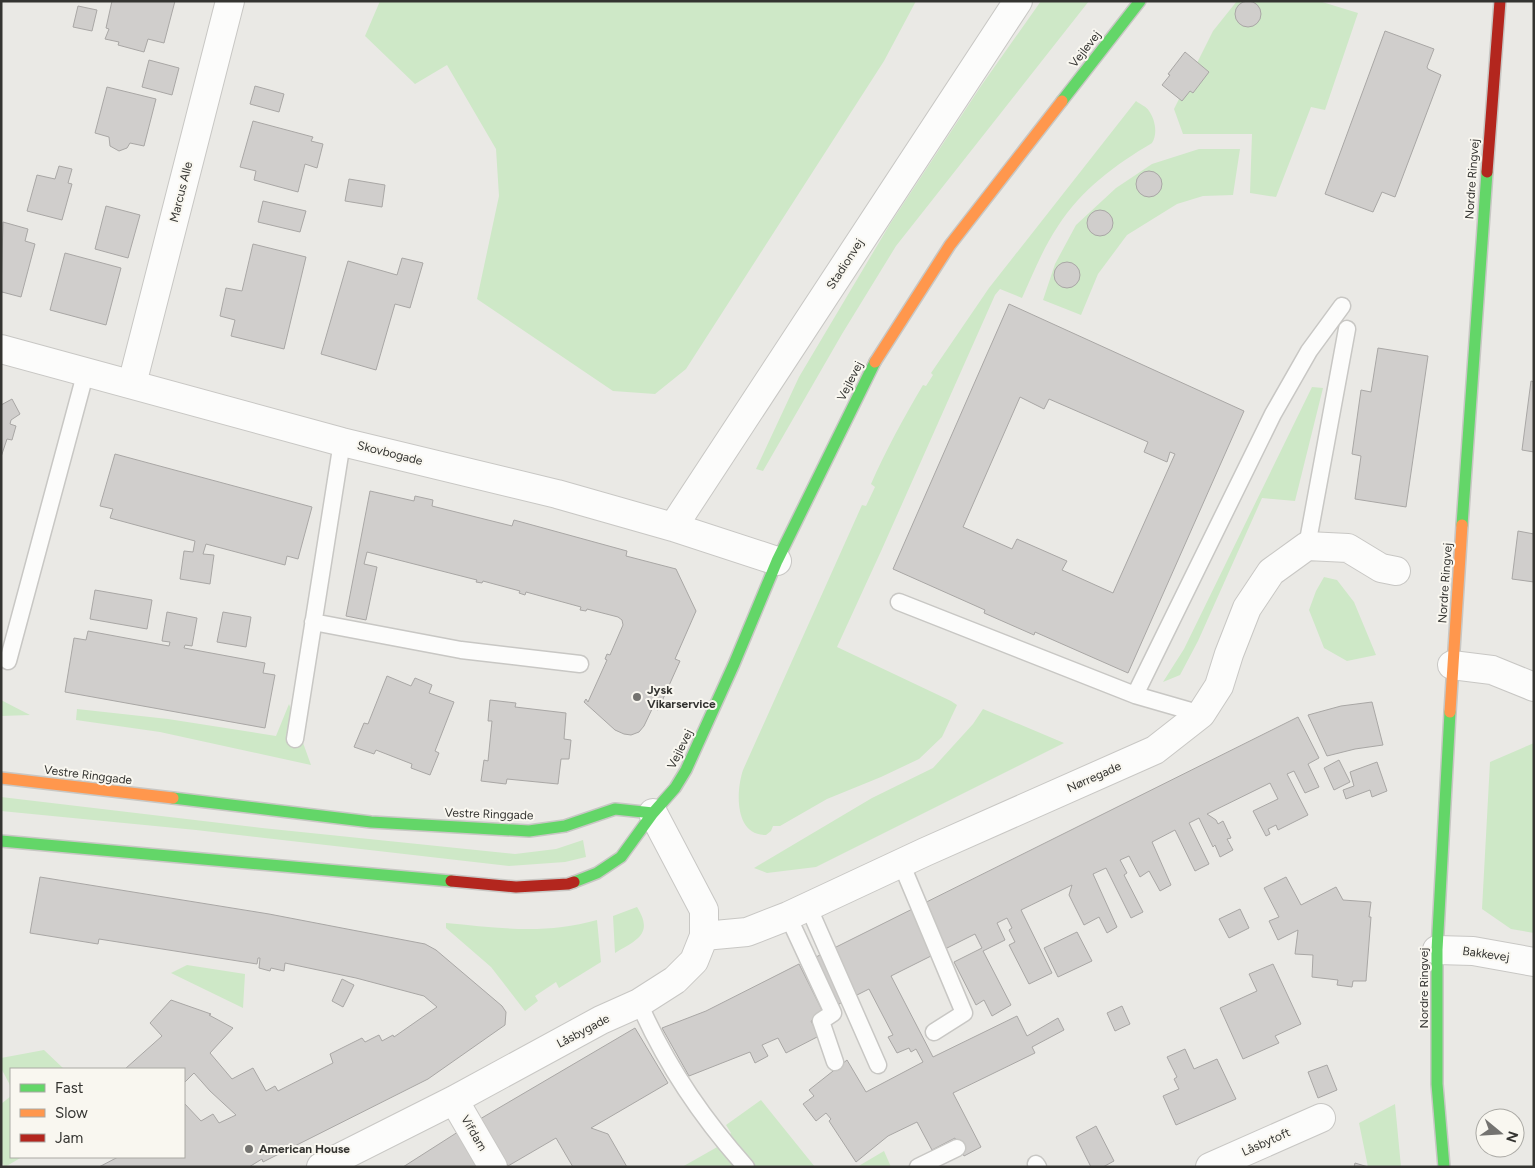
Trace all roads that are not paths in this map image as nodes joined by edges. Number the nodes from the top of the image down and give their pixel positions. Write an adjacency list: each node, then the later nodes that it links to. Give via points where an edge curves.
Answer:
1 (230, 1): 9 (street, Marcus Alle)
2 (1018, 1): 11 (street, Stadionvej)
3 (1140, 1): 13 (main road, Vejlevej, via 950,245 871,368)
4 (1500, 1): 19 (main road, Nordre Ringvej)
5 (1342, 306): 21 (lane, via 1309,351 1273,414)
6 (1347, 329): 12 (lane)
7 (1, 349): 8 (street, Skovbogade)
8 (86, 372): 9 (street, Skovbogade); 17 (lane)
9 (132, 384): 10 (street, Skovbogade)
10 (342, 442): 11 (street, Skovbogade, via 557,494); 16 (lane)
11 (673, 527): 13 (street, Skovbogade)
12 (1307, 546): 14 (street, via 1348,548 1381,568); 22 (street, Nørregade, via 1271,572 1247,608 1219,686)
13 (777, 562): 25 (main road, Vejlevej, via 686,770)
14 (1396, 571)
15 (899, 602): 21 (lane)
16 (313, 622): 18 (lane, via 461,650); 23 (lane)
17 (8, 660)
18 (580, 664)
19 (1452, 665): 20 (street, via 1492,670); 30 (main road, Nordre Ringvej)
20 (1534, 687)
21 (1135, 695): 22 (lane)
22 (1201, 714): 27 (street, Nørregade, via 1155,750)
23 (295, 739)
24 (1, 778): 25 (main road, Vestre Ringgade, via 371,822 529,831 565,826 615,808)
25 (652, 813): 26 (main road, via 621,857 597,874 568,884 516,887); 29 (street, Låsbygade, via 704,910)
26 (1, 841)
27 (901, 863): 28 (street, Nørregade); 33 (lane, via 964,1013)
28 (798, 911): 29 (street, Nørregade, via 748,932); 34 (lane, via 833,1013 821,1022); 35 (lane)
29 (704, 936): 32 (street, Låsbygade, via 694,960 675,980)
30 (1437, 950): 31 (street, Bakkevej, via 1474,951); 44 (main road, Nordre Ringvej, via 1437,1084)
31 (1534, 962)
32 (639, 1003): 36 (street, Låsbygade, via 601,1020); 41 (lane, via 680,1079 720,1138)
33 (934, 1032)
34 (835, 1062)
35 (878, 1065)
36 (454, 1100): 39 (street, Låsbygade); 40 (street, Vifdam)
37 (1321, 1118): 43 (street, Låsbytoft)
38 (957, 1148): 42 (lane)
39 (321, 1167)
40 (493, 1167)
41 (746, 1167)
42 (918, 1167)
43 (1210, 1167)
44 (1444, 1167)

